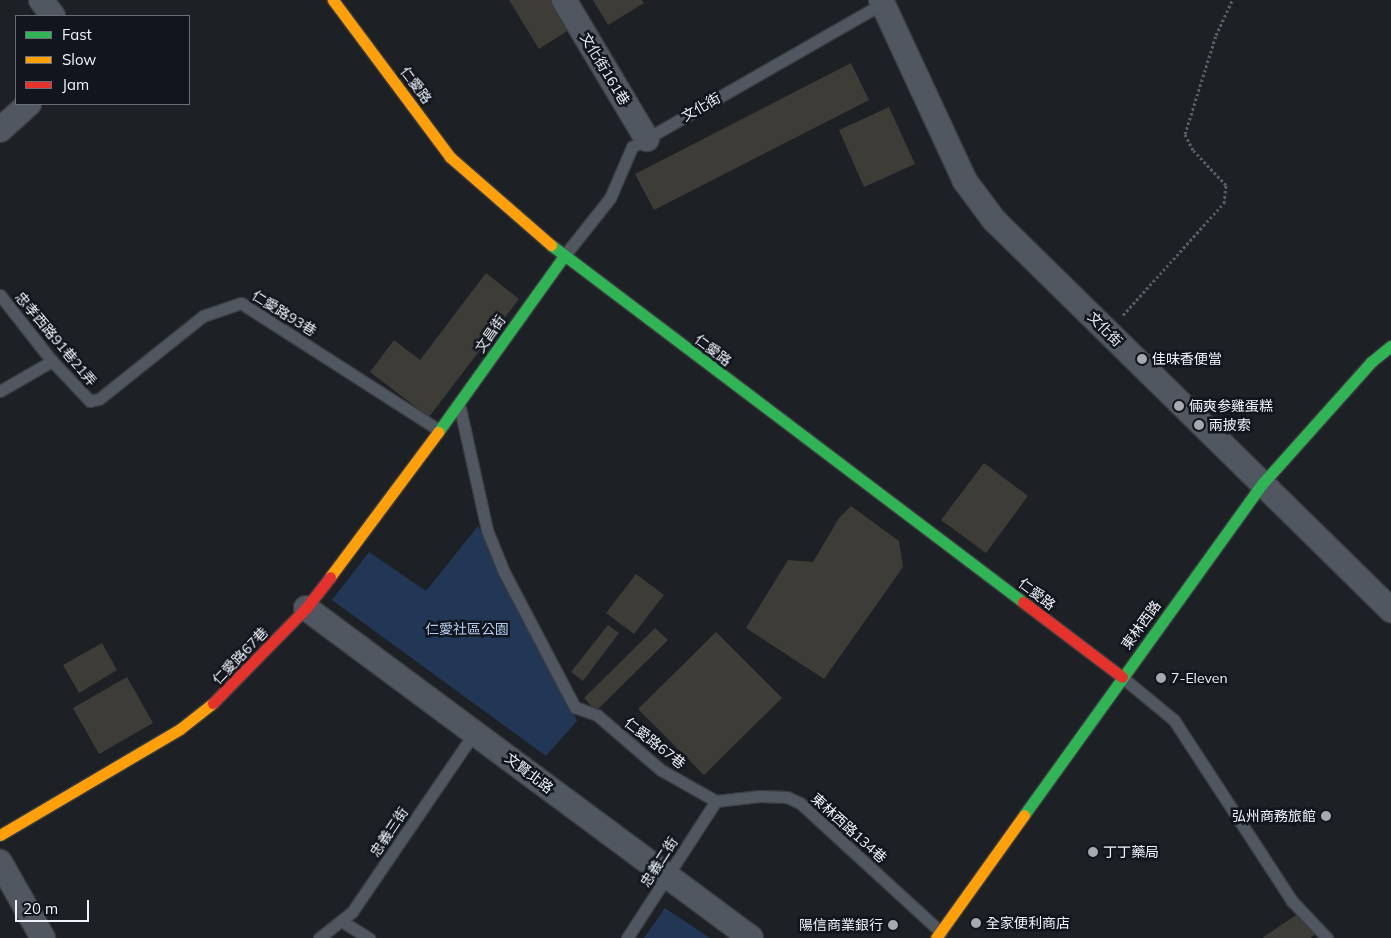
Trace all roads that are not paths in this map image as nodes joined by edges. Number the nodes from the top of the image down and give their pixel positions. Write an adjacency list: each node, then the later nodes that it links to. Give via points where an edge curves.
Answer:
1 (41, 0): 5 (street)
2 (333, 0): 9 (street, 仁愛路, via 450,157)
3 (564, 0): 8 (street, 文化街161巷)
4 (882, 2): 8 (lane, 文化街); 17 (street, 文化街, via 965,181 994,220)
5 (52, 15)
6 (28, 105): 7 (street)
7 (0, 130)
8 (646, 139): 9 (lane, 文化街, via 632,147 610,198)
9 (564, 256): 15 (street, 文昌街); 20 (street, 仁愛路)
10 (0, 295): 12 (lane, 忠孝西路91巷21弄)
11 (1391, 346): 17 (street, 東林西路, via 1371,362)
12 (52, 361): 13 (lane); 14 (lane, 忠孝西路91巷21弄)
13 (0, 391)
14 (90, 401): 16 (lane, 仁愛路93巷, via 100,399 203,316 241,302)
15 (459, 404): 16 (street, 文昌街); 22 (lane, 仁愛路67巷, via 487,530 504,572 575,707 596,715 661,770)
16 (440, 430): 18 (street, 仁愛路67巷)
17 (1262, 484): 19 (street, 文化街); 20 (street, 東林西路)
18 (306, 608): 21 (street, 文賢北路); 23 (street, 仁愛路67巷, via 227,692 180,729)
19 (1391, 610)
20 (1122, 677): 27 (street, 東林西路, via 1063,765); 33 (lane, via 1174,720 1292,901)
21 (474, 733): 25 (street, 文賢北路); 26 (lane, 忠義三街)
22 (716, 801): 25 (lane, 忠義二街); 27 (lane, 東林西路134巷, via 760,796 787,798 800,803)
23 (0, 835)
24 (0, 862): 28 (street)
25 (668, 877): 31 (lane, 忠義二街); 32 (street, 文賢北路)
26 (343, 922): 29 (lane, 忠義三街); 30 (lane)
27 (938, 935)
28 (43, 938)
29 (318, 938)
30 (369, 938)
31 (627, 938)
32 (751, 938)
33 (1327, 938)

